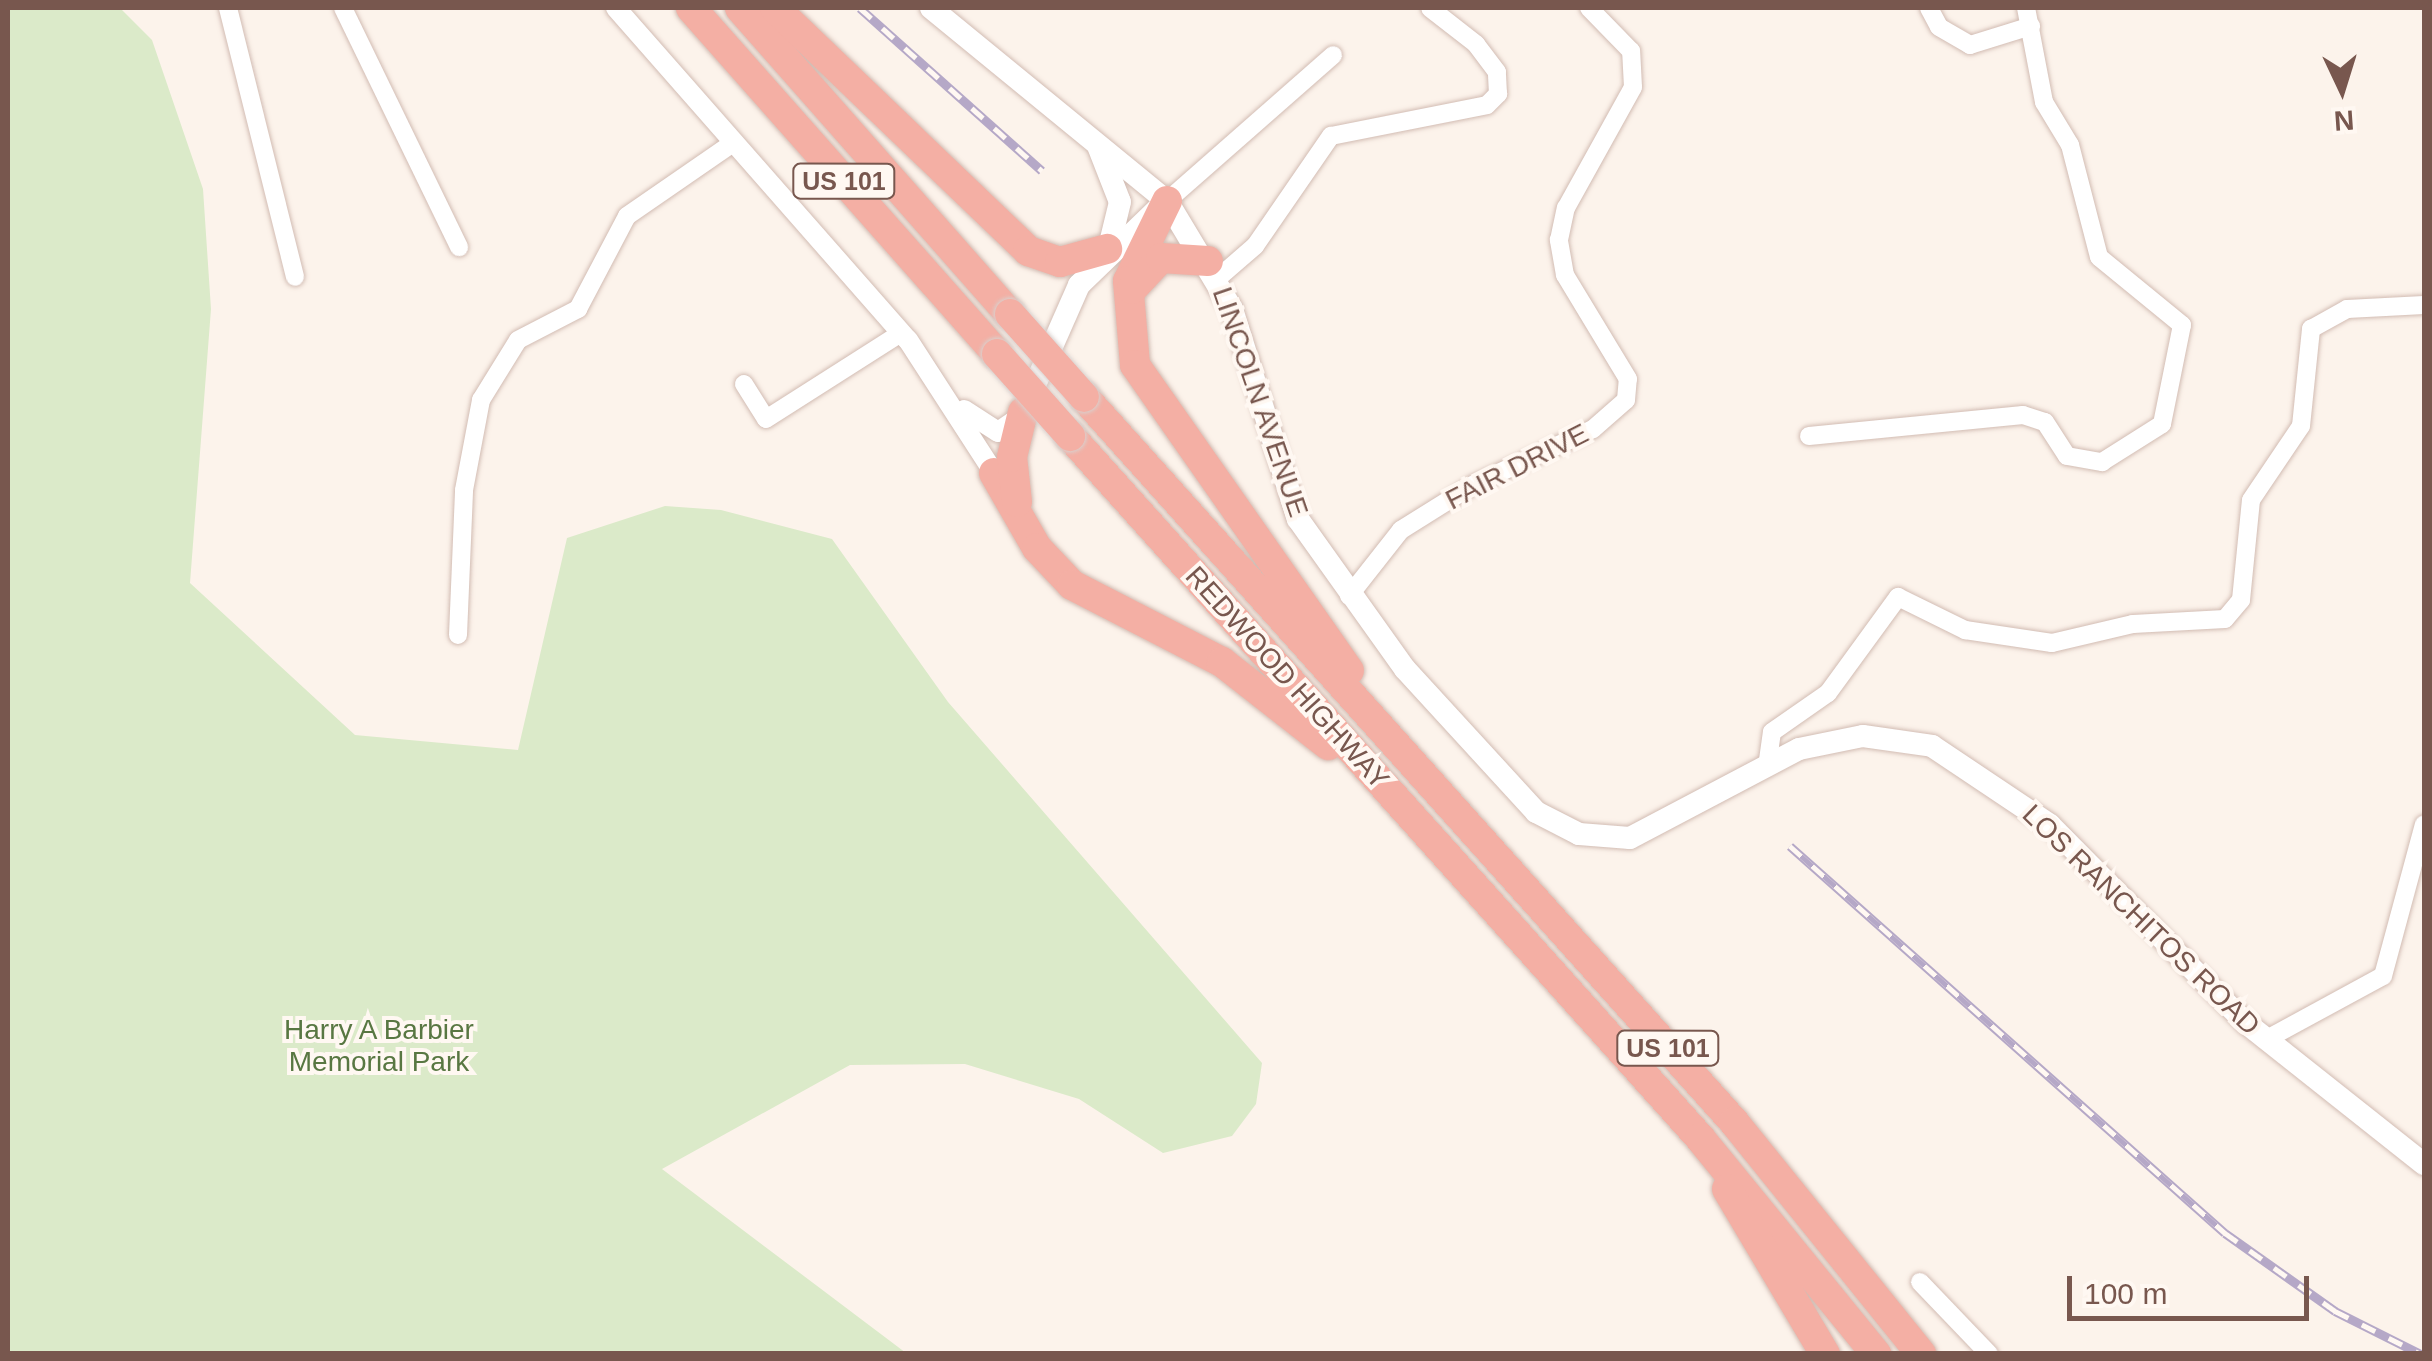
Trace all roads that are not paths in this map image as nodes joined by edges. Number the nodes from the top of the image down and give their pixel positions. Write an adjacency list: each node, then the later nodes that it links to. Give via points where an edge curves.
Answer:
1 (228, 8): 19 (street)
2 (343, 8): 16 (street)
3 (616, 8): 14 (street)
4 (691, 8): 34 (highway, REDWOOD HIGHWAY / US 101, bridge)
5 (740, 8): 31 (highway, REDWOOD HIGHWAY / US 101, bridge)
6 (774, 8): 17 (highway, via 1028,251 1060,262)
7 (930, 8): 13 (main road, LINCOLN AVENUE)
8 (1430, 8): 18 (street, via 1476,44 1497,72 1498,94 1487,106 1331,136 1255,246)
9 (1589, 8): 29 (street, FAIR DRIVE, via 1631,51 1633,87 1566,208 1558,240 1565,274 1628,379 1626,400 1593,430 1473,484 1401,530)
10 (1929, 8): 11 (street, via 1939,27 1970,45)
11 (2028, 17): 26 (street, via 2044,102 2070,145 2099,258 2182,325 2162,424 2102,462 2068,456 2045,422 2023,415)
12 (1333, 55): 15 (street)
13 (1094, 138): 15 (main road, LINCOLN AVENUE); 17 (main road, via 1120,202)
14 (733, 142): 22 (street); 30 (street, via 627,216 578,310 518,340 480,400 464,490)
15 (1166, 200): 17 (main road); 18 (main road, LINCOLN AVENUE); 21 (highway, via 1133,260)
16 (458, 247)
17 (1107, 249): 25 (main road, via 1066,305)
18 (1213, 270): 21 (highway, via 1180,254 1156,260); 29 (main road, LINCOLN AVENUE, via 1298,520)
19 (295, 277)
20 (2424, 305): 32 (street, via 2348,309 2311,329 2302,426 2251,500 2241,600 2225,619 2133,624 2052,643 1965,630 1898,596 1828,693 1772,732)
21 (1125, 306): 31 (highway, via 1128,342 1148,386)
22 (902, 333): 23 (street, via 766,419); 24 (street)
23 (744, 384)
24 (951, 399): 25 (street, via 992,432 1009,430); 27 (street)
25 (1023, 412): 28 (highway, via 1012,457)
26 (1808, 436)
27 (994, 473): 28 (highway)
28 (1022, 525): 34 (highway, via 1072,585 1222,662)
29 (1349, 596): 33 (main road, LINCOLN AVENUE, via 1520,798 1560,828 1638,836)
30 (458, 636)
31 (1403, 753): 42 (highway, REDWOOD HIGHWAY / US 101, via 1780,1174)
32 (1768, 760): 33 (main road, LOS RANCHITOS ROAD); 36 (main road, LOS RANCHITOS ROAD, via 1863,736 1900,737 1960,761 2050,825)
33 (1722, 786)
34 (1393, 796): 37 (highway, REDWOOD HIGHWAY / US 101)
35 (2424, 824): 36 (street, via 2384,976)
36 (2265, 1040): 38 (main road, LOS RANCHITOS ROAD)
37 (1700, 1138): 40 (highway); 41 (highway, REDWOOD HIGHWAY / US 101)
38 (2424, 1164)
39 (1920, 1282): 43 (street)
40 (1826, 1354)
41 (1876, 1354)
42 (1922, 1354)
43 (1989, 1354)

